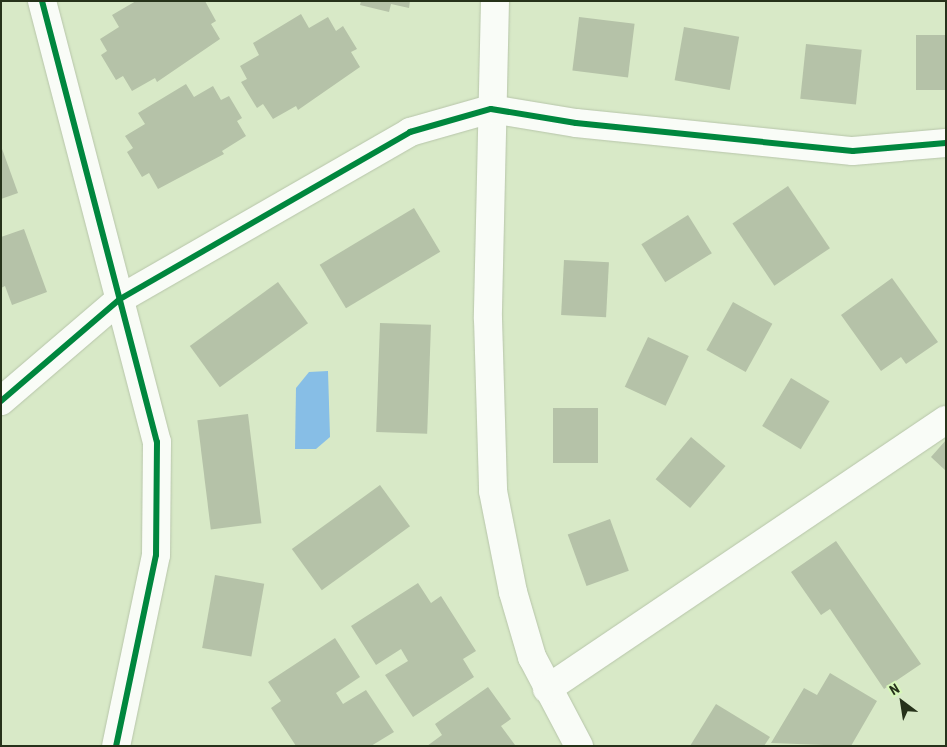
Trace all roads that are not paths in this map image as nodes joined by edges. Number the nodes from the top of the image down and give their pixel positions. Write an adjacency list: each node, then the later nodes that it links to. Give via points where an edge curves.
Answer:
1 (42, 1): 5 (street)
2 (494, 1): 3 (street)
3 (490, 109): 4 (street, via 576,123 853,151); 5 (street, via 410,132); 8 (street, via 488,427 493,491 515,601)
4 (946, 142)
5 (120, 299): 6 (street); 9 (street, via 157,442 160,499 149,600)
6 (1, 401)
7 (946, 420): 8 (street)
8 (547, 688): 10 (street)
9 (116, 746)
10 (579, 746)

